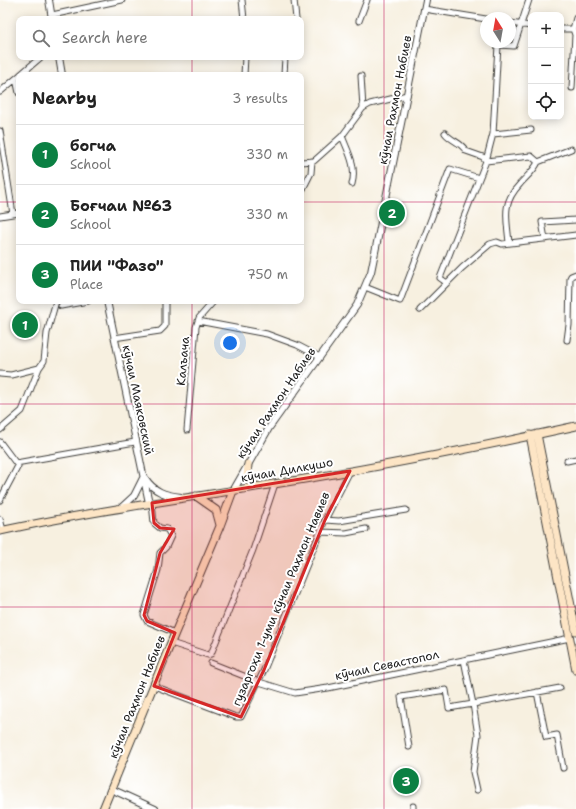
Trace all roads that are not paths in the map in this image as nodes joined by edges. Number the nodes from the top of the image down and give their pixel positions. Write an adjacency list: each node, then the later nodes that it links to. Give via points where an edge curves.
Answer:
1 (49, 0): 9 (street)
2 (122, 0): 10 (street)
3 (242, 0): 11 (street)
4 (294, 0): 12 (street)
5 (367, 0): 15 (street)
6 (426, 0): 8 (street, кӯчаи Раҳмон Набиев)
7 (529, 0): 17 (street)
8 (424, 9): 13 (street); 33 (street, кӯчаи Раҳмон Набиев)
9 (52, 16)
10 (56, 16)
11 (244, 16)
12 (296, 16)
13 (480, 18)
14 (576, 18): 20 (street)
15 (359, 21)
16 (516, 24): 17 (street)
17 (520, 24): 18 (street); 38 (street, via 514,46 498,44)
18 (528, 25)
19 (564, 29): 20 (street)
20 (573, 29): 31 (street, via 575,35)
21 (38, 60): 25 (street)
22 (60, 60): 26 (street)
23 (245, 60): 27 (street)
24 (285, 60): 28 (street)
25 (24, 72)
26 (62, 72)
27 (244, 72)
28 (284, 72)
29 (361, 76): 34 (street)
30 (16, 79): 32 (street)
31 (572, 88)
32 (0, 92)
33 (407, 95): 34 (street); 59 (street, кӯчаи Раҳмон Набиев, via 371,272)
34 (363, 108): 39 (street)
35 (531, 130): 38 (street)
36 (0, 132): 45 (street)
37 (445, 133): 42 (street, via 450,139 463,145 466,151 483,157)
38 (493, 134): 42 (street)
39 (342, 136): 41 (street); 48 (street, via 354,166)
40 (571, 149): 44 (street)
41 (312, 161): 43 (street); 49 (street, via 311,173)
42 (486, 161): 44 (street, via 531,156); 47 (street)
43 (304, 162)
44 (538, 162): 56 (street, via 512,192 507,203)
45 (7, 172): 46 (street); 50 (street)
46 (0, 173)
47 (479, 178): 58 (street, via 440,278); 59 (street, via 450,169 400,301)
48 (352, 184)
49 (304, 187)
50 (13, 214): 51 (street); 52 (street)
51 (16, 214)
52 (0, 216)
53 (576, 220): 55 (street, via 542,222)
54 (576, 235): 55 (street)
55 (545, 239): 56 (street)
56 (509, 243): 58 (street, via 490,244)
57 (576, 274): 69 (street, via 570,278)
58 (447, 283): 66 (street)
59 (365, 287): 70 (street, кӯчаи Раҳмон Набиев, via 357,305)
60 (55, 304): 71 (street, via 47,333 44,361)
61 (72, 304): 65 (street)
62 (108, 304): 68 (street, кӯчаи Маяковский)
63 (165, 304): 68 (street, via 165,326 160,331)
64 (212, 304): 67 (street, Калъача)
65 (61, 306)
66 (420, 310)
67 (198, 321): 70 (street, via 267,334); 75 (street, Калъача)
68 (114, 338): 78 (street, кӯчаи Маяковский)
69 (567, 340)
70 (320, 357): 82 (street, кӯчаи Раҳмон Набиев, via 272,423)
71 (39, 368): 72 (street, via 11,375); 74 (street, via 22,411)
72 (0, 374)
73 (576, 426): 76 (main road, кӯчаи Дилкушо)
74 (0, 430)
75 (187, 430)
76 (533, 435): 83 (main road, кӯчаи Дилкушо); 100 (main road); 102 (main road)
77 (0, 442): 81 (street)
78 (135, 442): 81 (street); 84 (street, кӯчаи Маяковский)
79 (576, 459): 80 (street)
80 (566, 461)
81 (16, 463): 90 (street, via 17,470)
82 (248, 464): 86 (main road, via 247,478); 87 (street, кӯчаи Раҳмон Набиев)
83 (350, 471): 85 (main road, кӯчаи Дилкушо); 95 (street, гузаргоҳи 1-уми кӯчаи Раҳмон Навиев)
84 (143, 476): 89 (street, via 157,491); 91 (street, кӯчаи Маяковский); 92 (street, via 134,496)
85 (275, 484): 86 (main road, кӯчаи Дилкушо); 103 (street, via 253,550 211,654)
86 (256, 487): 87 (main road, кӯчаи Дилкушо)
87 (233, 491): 88 (main road, кӯчаи Дилкушо); 96 (main road, кӯчаи Раҳмон Набиев)
88 (196, 496): 89 (main road, кӯчаи Дилкушо); 96 (main road, via 216,510)
89 (184, 498): 91 (main road, кӯчаи Дилкушо)
90 (0, 500)
91 (150, 503): 92 (main road, кӯчаи Дилкушо); 101 (street, via 154,524 160,528 167,528 171,536 160,553 158,570 144,614 147,621)
92 (121, 508): 98 (main road, кӯчаи Дилкушо)
93 (406, 510): 95 (street, via 339,521)
94 (0, 519): 98 (street)
95 (325, 520): 99 (street, гузаргоҳи 1-уми кӯчаи Раҳмон Навиев)
96 (220, 526): 101 (main road, кӯчаи Раҳмон Набиев)
97 (366, 529): 99 (street, via 337,533)
98 (2, 530)
99 (321, 532): 107 (street, гузаргоҳи 1-уми кӯчаи Раҳмон Навиев)
100 (576, 631)
101 (175, 633): 103 (main road, кӯчаи Раҳмон Набиев)
102 (570, 638): 104 (street, кӯчаи Севастопол); 106 (main road)
103 (171, 643): 108 (main road, кӯчаи Раҳмон Набиев)
104 (464, 660): 107 (street, кӯчаи Севастопол, via 295,693); 111 (street)
105 (211, 663): 107 (street, кӯчаи Севастопол)
106 (576, 670)
107 (259, 682): 108 (street, гузаргоҳи 1-уми кӯчаи Раҳмон Навиев, via 239,718)
108 (154, 686): 114 (main road, кӯчаи Раҳмон Набиев)
109 (560, 688): 110 (street)
110 (537, 692): 111 (street); 113 (street, via 546,737 557,735)
111 (472, 704): 112 (street, via 449,708 446,690 401,697); 115 (street, via 478,735 473,772)
112 (409, 747)
113 (563, 768)
114 (111, 789): 116 (main road, кӯчаи Раҳмон Набиев); 117 (street)
115 (477, 790)
116 (103, 809)
117 (155, 809)

